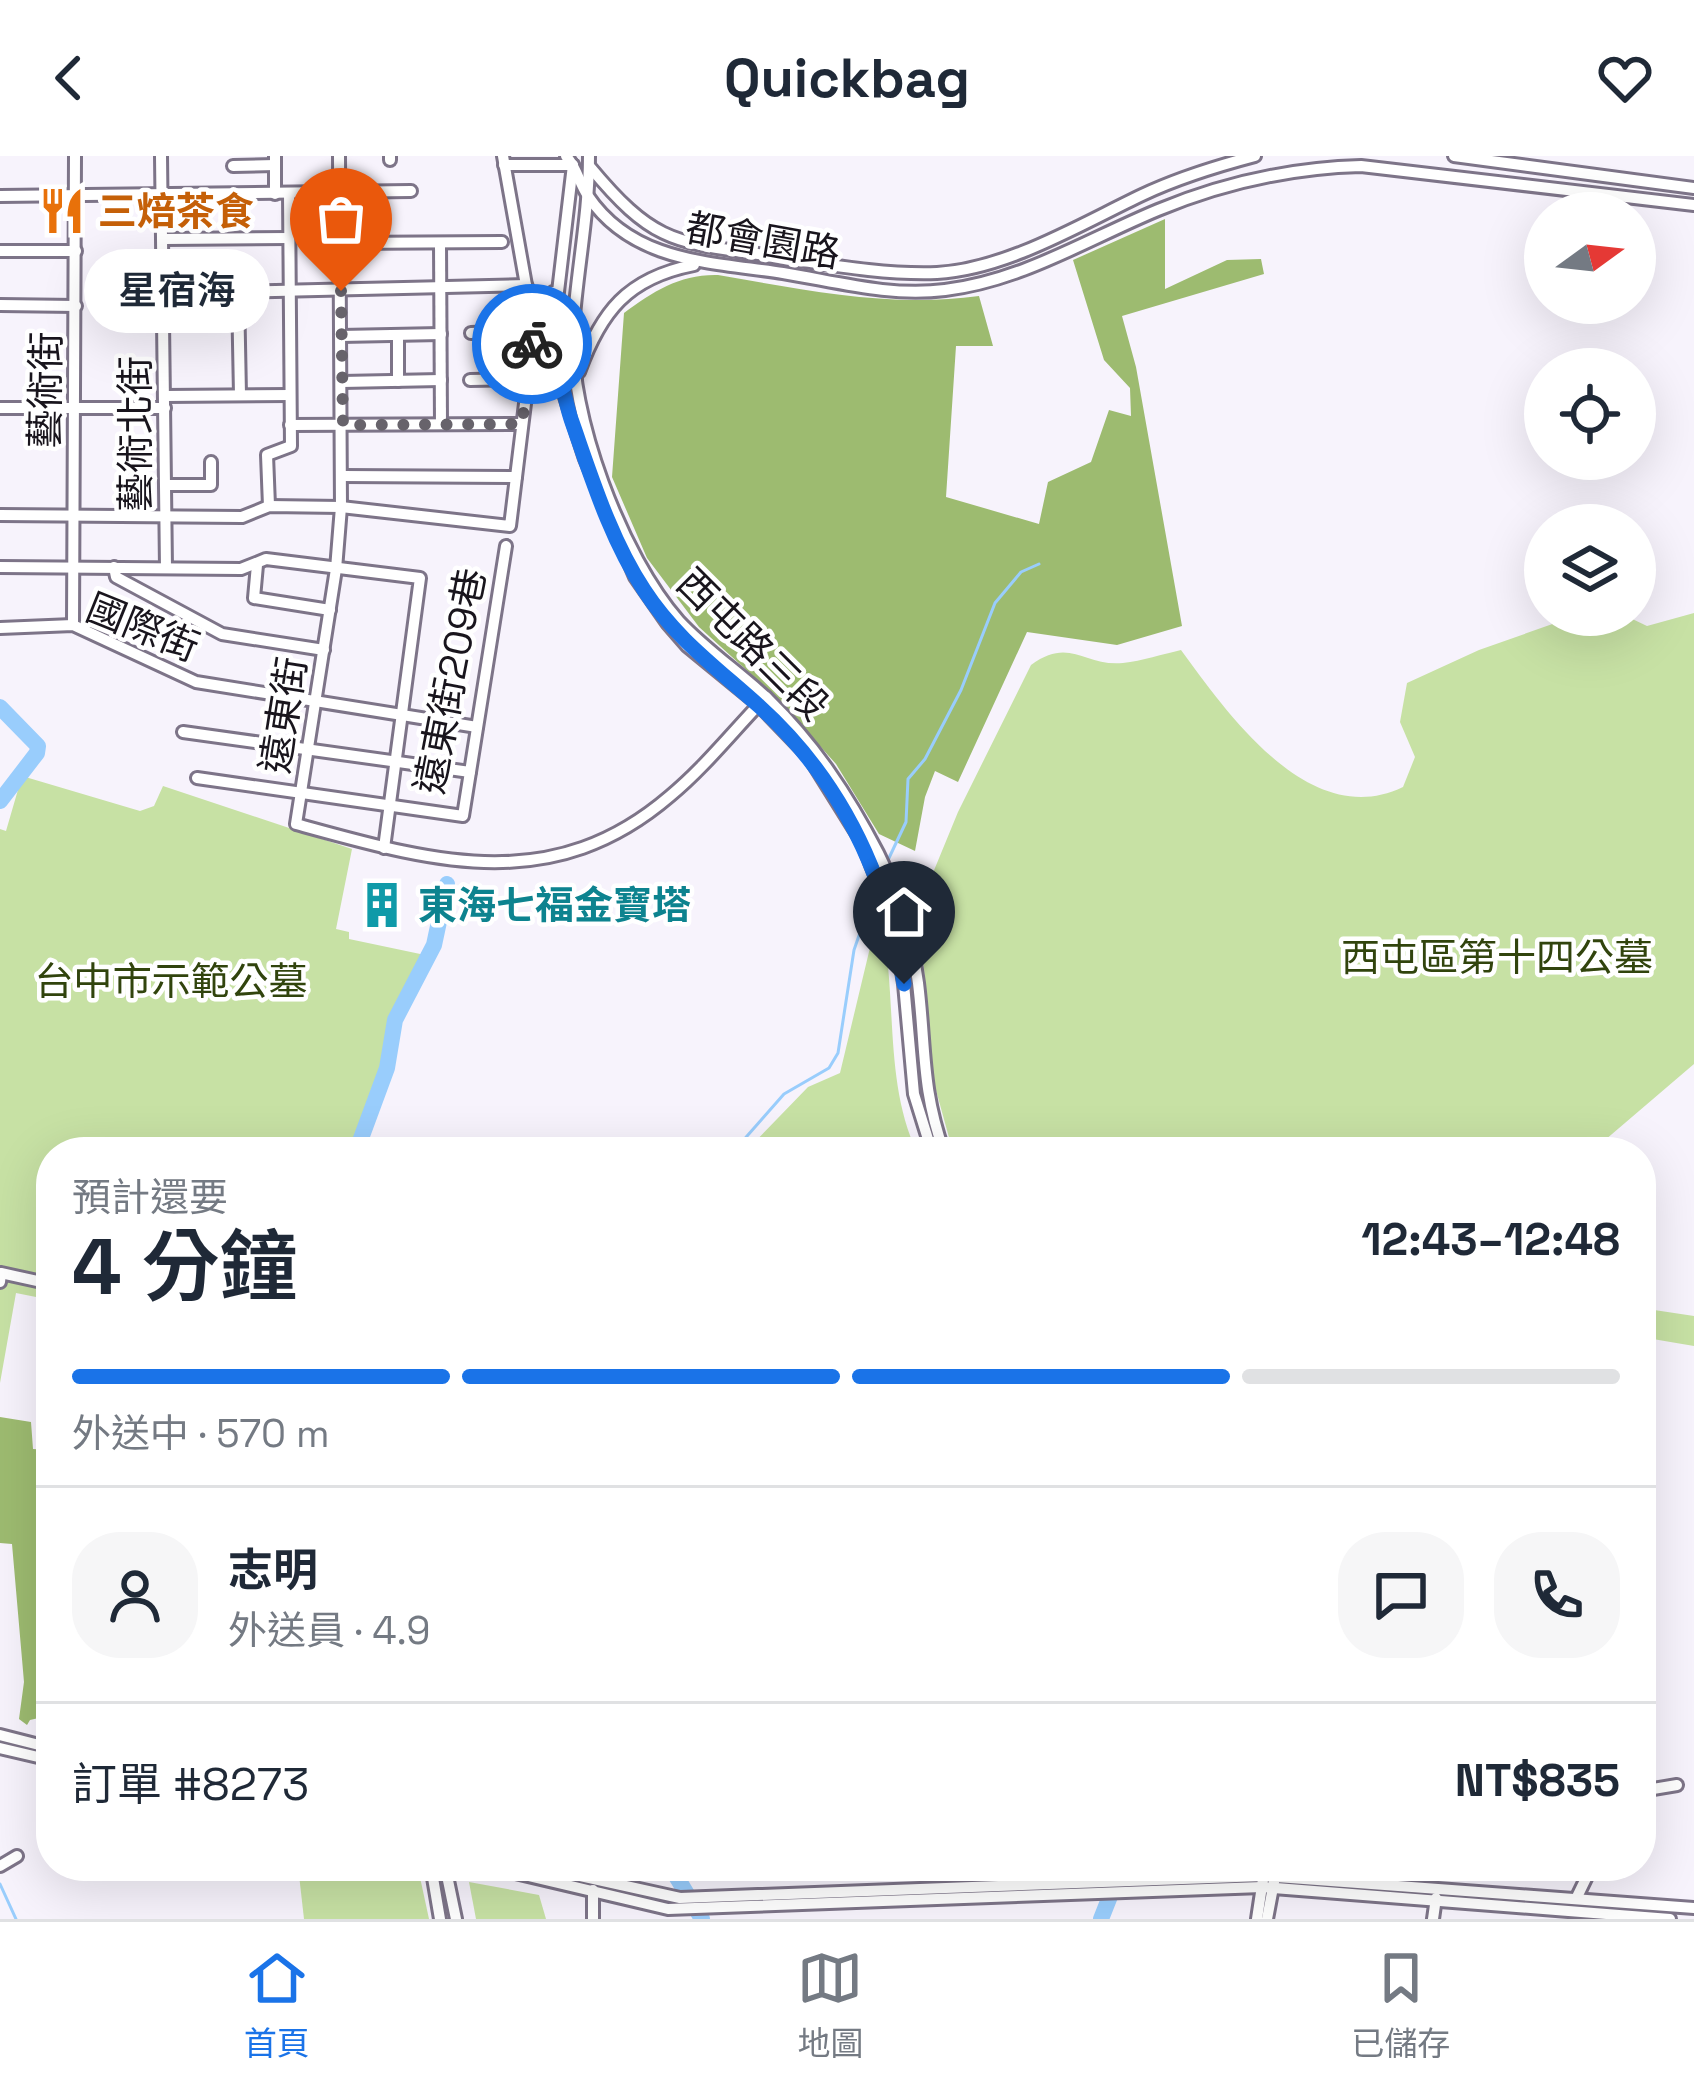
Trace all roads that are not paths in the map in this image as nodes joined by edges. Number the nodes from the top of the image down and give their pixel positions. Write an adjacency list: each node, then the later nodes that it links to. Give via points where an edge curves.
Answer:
1 (75, 156): 17 (street, 藝術街)
2 (161, 156): 18 (street, 藝術北街)
3 (340, 156): 14 (street, 遠東街)
4 (1256, 156): 7 (street, 都會園路, via 1148,192 1029,249 940,273 865,270 672,238 637,219)
5 (1454, 156): 12 (street)
6 (571, 159): 7 (street); 9 (street); 19 (street, 都會園路); 29 (street)
7 (591, 159): 19 (street, 西屯路三段)
8 (275, 161): 11 (street); 15 (street)
9 (503, 161): 30 (street)
10 (1334, 161): 20 (street, 都會園路); 28 (street, 都會園路, via 1214,188 1023,271 948,290 869,290)
11 (232, 166)
12 (1694, 188)
13 (411, 191): 14 (street)
14 (340, 192): 15 (street); 24 (street, 遠東街)
15 (282, 193): 18 (street); 21 (street)
16 (0, 196): 17 (street)
17 (75, 196): 18 (street); 27 (street, 藝術街)
18 (162, 196): 22 (street, 藝術北街)
19 (588, 197): 28 (street, 都會園路, via 646,247); 47 (street, 西屯路三段, via 573,332)
20 (1694, 205)
21 (289, 238): 22 (street); 32 (street)
22 (164, 239): 35 (street, 藝術北街)
23 (502, 242): 25 (street)
24 (340, 243): 25 (street); 33 (street, 遠東街)
25 (440, 243): 31 (street)
26 (0, 251): 27 (street)
27 (76, 251): 37 (street, 藝術街)
28 (715, 264): 47 (street, via 678,268 628,292 596,331)
29 (560, 276): 30 (street, via 542,304); 43 (street)
30 (526, 286): 31 (street); 38 (street)
31 (441, 290): 33 (street); 40 (street)
32 (289, 291): 33 (street); 34 (street); 50 (street)
33 (341, 291): 42 (street, 遠東街)
34 (238, 292): 35 (street); 51 (street)
35 (165, 293): 52 (street, 藝術北街)
36 (0, 305): 37 (street)
37 (76, 306): 54 (street, 藝術街)
38 (534, 330): 39 (street); 43 (street); 44 (street)
39 (471, 333)
40 (441, 334): 41 (street); 45 (street)
41 (398, 335): 42 (street); 48 (street)
42 (341, 336): 49 (street, 遠東街)
43 (557, 372): 47 (street); 80 (street, 西屯路三段, via 635,577 687,646)
44 (528, 379): 46 (street); 56 (street)
45 (441, 380): 48 (street); 55 (street)
46 (470, 380)
47 (576, 380): 80 (street, 西屯路三段, via 592,447 640,568 677,619)
48 (398, 381): 49 (street)
49 (342, 382): 58 (street, 遠東街)
50 (290, 394): 51 (street); 57 (street)
51 (240, 395): 52 (street)
52 (165, 402): 54 (street); 62 (street, 藝術北街)
53 (0, 408): 54 (street)
54 (75, 409): 66 (street, 藝術街)
55 (441, 424): 56 (street); 58 (street)
56 (522, 424): 61 (street)
57 (290, 425): 58 (street); 63 (street, via 291,446 266,455)
58 (343, 425): 60 (street, 遠東街)
59 (211, 462): 62 (street, via 211,485)
60 (343, 476): 61 (street); 64 (street, 遠東街)
61 (516, 477): 64 (street, via 509,526)
62 (165, 485): 67 (street, 藝術北街)
63 (268, 506): 64 (street); 67 (street, via 242,517)
64 (341, 507): 74 (street, 遠東街)
65 (0, 515): 66 (street)
66 (74, 515): 67 (street); 70 (street, 藝術街)
67 (165, 516): 73 (street, 藝術北街)
68 (506, 547): 82 (street, 遠東街209巷)
69 (261, 562): 73 (street); 74 (street); 75 (street, via 254,598)
70 (74, 567): 71 (street); 72 (street); 76 (street, 藝術街)
71 (114, 567): 73 (street); 78 (street, via 116,577 222,634)
72 (0, 568)
73 (166, 568)
74 (336, 569): 75 (street, 遠東街); 81 (street, via 421,578)
75 (330, 610): 78 (street, 遠東街)
76 (73, 625): 77 (street, 國際街); 79 (street, 國際街, via 196,682)
77 (0, 628)
78 (324, 650): 79 (street, 遠東街)
79 (316, 701): 81 (street, 國際街); 84 (street, 遠東街)
80 (762, 701): 90 (street, 遠東街, via 658,807 581,849 495,865); 91 (street, 西屯路三段, via 844,809 872,865 895,926 908,1055); 92 (street, 西屯路三段, via 829,767 892,882 918,982 924,1080)
81 (400, 715): 82 (street, 國際街); 85 (street)
82 (477, 727): 86 (street, 遠東街209巷)
83 (183, 733): 84 (street)
84 (308, 749): 85 (street); 88 (street, 遠東街)
85 (394, 763): 86 (street); 89 (street)
86 (470, 772): 89 (street, 遠東街209巷, via 463,815)
87 (197, 778): 88 (street, 遠東街209巷)
88 (301, 794): 89 (street, 遠東街209巷); 90 (street, 遠東街, via 296,824)
89 (389, 806): 90 (street)
90 (384, 848)
91 (927, 1137)
92 (940, 1137)
93 (36, 1281): 94 (street, via 2,1274)
94 (0, 1282)
95 (0, 1735): 96 (street)
96 (36, 1744)
97 (0, 1748): 98 (street)
98 (36, 1756)
99 (1677, 1785): 100 (street)
100 (1656, 1788)
101 (17, 1856): 102 (street)
102 (0, 1866)
103 (434, 1881): 120 (street)
104 (448, 1881): 121 (street)
105 (568, 1881): 112 (street)
106 (580, 1881): 112 (street)
107 (1213, 1881): 113 (street)
108 (1268, 1881): 123 (street)
109 (1269, 1881): 124 (street)
110 (1306, 1881): 114 (street)
111 (1585, 1881): 115 (street)
112 (595, 1886): 117 (street); 122 (street)
113 (1104, 1887): 116 (street); 116 (street)
114 (1436, 1895): 115 (street); 119 (street); 125 (street)
115 (1576, 1899): 119 (street)
116 (683, 1903): 117 (street)
117 (668, 1908)
118 (1694, 1908): 119 (street)
119 (1643, 1913): 126 (street)
120 (440, 1919)
121 (456, 1919)
122 (593, 1919)
123 (1257, 1919)
124 (1267, 1919)
125 (1432, 1919)
126 (1670, 1919)

